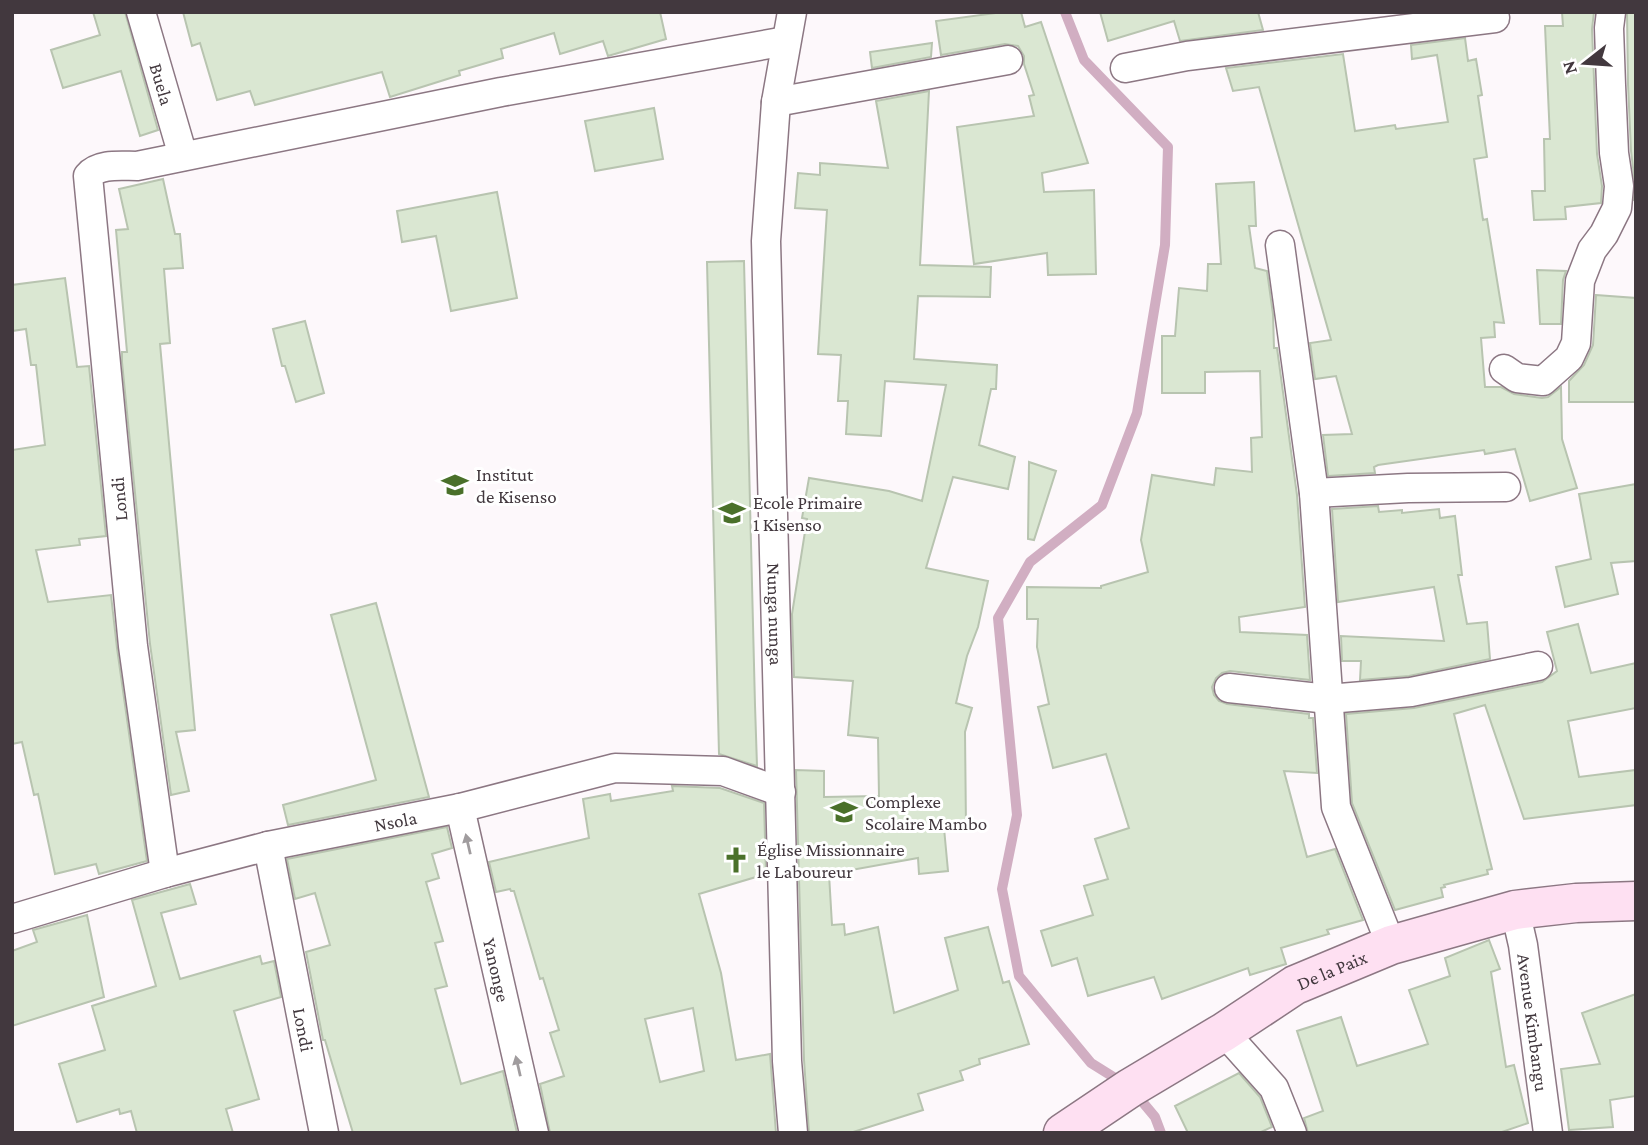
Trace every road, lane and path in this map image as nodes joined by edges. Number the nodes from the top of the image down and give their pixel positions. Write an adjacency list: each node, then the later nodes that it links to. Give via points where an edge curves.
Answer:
1 (141, 12): 9 (street, Buela)
2 (792, 12): 5 (street, Nunga nunga)
3 (1611, 12): 11 (street, via 1619,186 1616,208 1580,281 1576,343 1569,358 1543,381 1517,378)
4 (1495, 18): 7 (street, via 1187,56)
5 (786, 41): 8 (street, Nunga nunga); 9 (street)
6 (1009, 60): 8 (street)
7 (1125, 68)
8 (776, 102): 17 (street, Nunga nunga, via 766,241)
9 (183, 156): 20 (street, Londi, via 100,168 92,171 87,181 133,646)
10 (1280, 245): 13 (street)
11 (1504, 369)
12 (1506, 487): 13 (street)
13 (1314, 494): 16 (street)
14 (1538, 666): 16 (street, via 1411,692)
15 (1229, 688): 16 (street)
16 (1328, 699): 24 (street, via 1336,807)
17 (781, 792): 18 (street, Nsola, via 723,771 622,767); 28 (street, Nunga nunga, via 786,1061)
18 (460, 808): 19 (street, Nsola); 27 (street, Yanonge, one-way to 18)
19 (268, 846): 20 (street, Nsola); 26 (street, Londi)
20 (164, 873): 23 (street, Nsola)
21 (1636, 901): 22 (street, De la Paix)
22 (1516, 911): 24 (street, De la Paix); 31 (street, Avenue Kimbangu)
23 (12, 919)
24 (1391, 945): 25 (street, De la Paix, via 1296,985)
25 (1224, 1032): 29 (street, De la Paix); 30 (street, via 1274,1088)
26 (324, 1133)
27 (534, 1133)
28 (793, 1133)
29 (1063, 1133)
30 (1292, 1133)
31 (1548, 1133)

